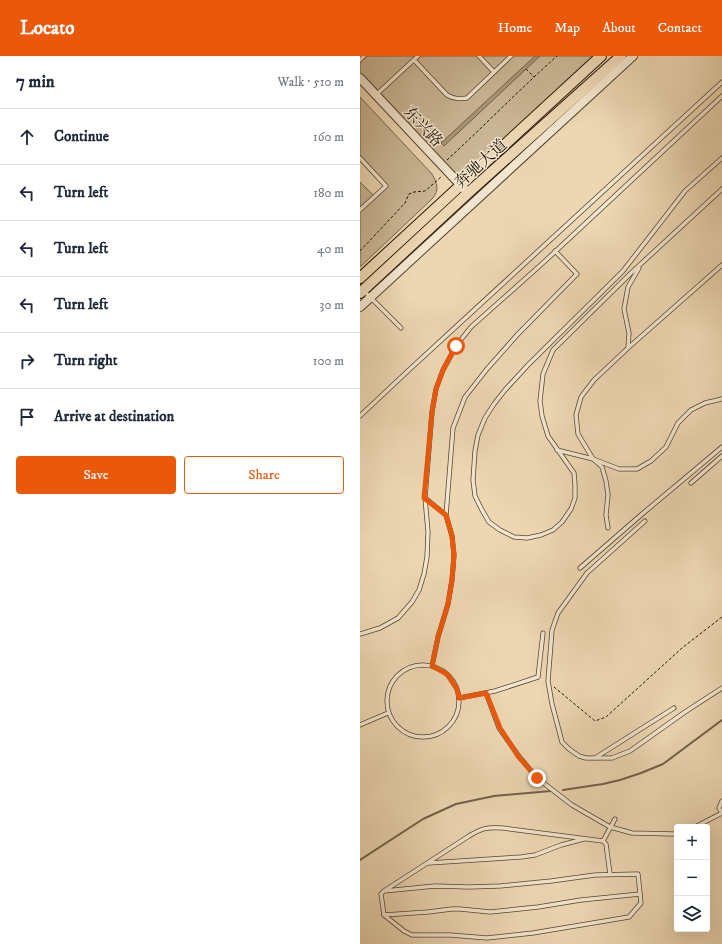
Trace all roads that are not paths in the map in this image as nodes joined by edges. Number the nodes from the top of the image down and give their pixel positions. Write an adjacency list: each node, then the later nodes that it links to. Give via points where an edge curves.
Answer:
1 (364, 56): 8 (lane)
2 (418, 56): 9 (lane)
3 (479, 56): 10 (lane)
4 (511, 56): 10 (lane)
5 (601, 56): 17 (main road, 奔驰大道)
6 (621, 56): 19 (main road, 奔驰大道)
7 (633, 56): 21 (street)
8 (360, 60)
9 (414, 60): 10 (lane, via 447,95 454,99 467,98); 13 (lane)
10 (494, 72)
11 (360, 78): 13 (street, 东兴路)
12 (722, 82): 31 (lane)
13 (376, 95): 17 (street, 东兴路)
14 (722, 96): 22 (lane)
15 (360, 158): 20 (lane, via 386,186)
16 (722, 158): 33 (lane, via 685,191 623,271 528,365 505,390 485,418 478,435 473,480 476,496 490,522 514,537 527,538 552,530 562,522 571,509 576,485 574,474)
17 (460, 186): 19 (street, 东兴路); 25 (main road, 奔驰大道)
18 (722, 189): 23 (lane)
19 (468, 194): 21 (main road, 奔驰大道)
20 (360, 210)
21 (414, 250): 26 (main road, 奔驰大道)
22 (556, 251): 37 (lane, via 471,327 456,346 443,370 432,412); 38 (lane, via 577,274 513,340 465,397 453,428)
23 (641, 264): 29 (lane, via 628,287 624,309 629,333); 33 (lane, via 553,350 543,374 540,401 548,436)
24 (722, 265): 29 (lane)
25 (360, 278)
26 (365, 293): 27 (street); 28 (lane)
27 (360, 307)
28 (401, 328)
29 (628, 348): 35 (lane, via 594,380 581,397 576,415 578,434)
30 (722, 399): 35 (lane, via 690,410 678,423 666,447 651,461 637,468 619,470)
31 (360, 416)
32 (722, 447): 41 (lane)
33 (557, 450): 35 (lane)
34 (722, 456): 36 (lane)
35 (593, 459): 40 (lane, via 602,467 606,481)
36 (691, 483)
37 (424, 498): 38 (lane); 43 (lane, via 428,532 427,558 419,590 398,618 380,628)
38 (446, 515): 44 (lane, via 452,536 453,567 448,604)
39 (645, 521): 46 (lane, via 587,573 558,613 552,630)
40 (608, 528)
41 (580, 568)
42 (543, 633): 45 (lane)
43 (360, 634)
44 (432, 666): 49 (lane, via 447,674 457,689); 51 (lane, via 416,665 396,675 386,697)
45 (538, 677): 46 (lane); 48 (lane)
46 (548, 681): 53 (lane, via 562,742 579,756)
47 (722, 688): 53 (lane, via 630,751 612,758)
48 (486, 693): 49 (lane); 57 (lane, via 500,728 518,756 537,778 572,805)
49 (459, 698): 51 (lane, via 454,720 445,730 435,735 422,737 406,733 394,724)
50 (674, 708): 53 (lane)
51 (388, 713): 52 (lane)
52 (360, 725)
53 (595, 758)
54 (722, 801): 56 (lane, via 719,808 722,813)
55 (615, 819): 57 (lane)
56 (701, 824)
57 (610, 827): 58 (lane, via 632,833); 60 (lane)
58 (674, 834)
59 (587, 838): 60 (lane); 61 (lane, via 535,855); 61 (lane, via 485,828)
60 (603, 841): 62 (lane, via 606,844)
61 (428, 863): 63 (lane)
62 (610, 874): 63 (lane, via 500,886 435,886); 64 (lane, via 638,874)
63 (384, 891): 65 (lane, via 381,894)
64 (640, 894): 65 (lane, via 490,912 452,909); 65 (lane, via 641,904 629,917 487,938 412,935)
65 (384, 915)

